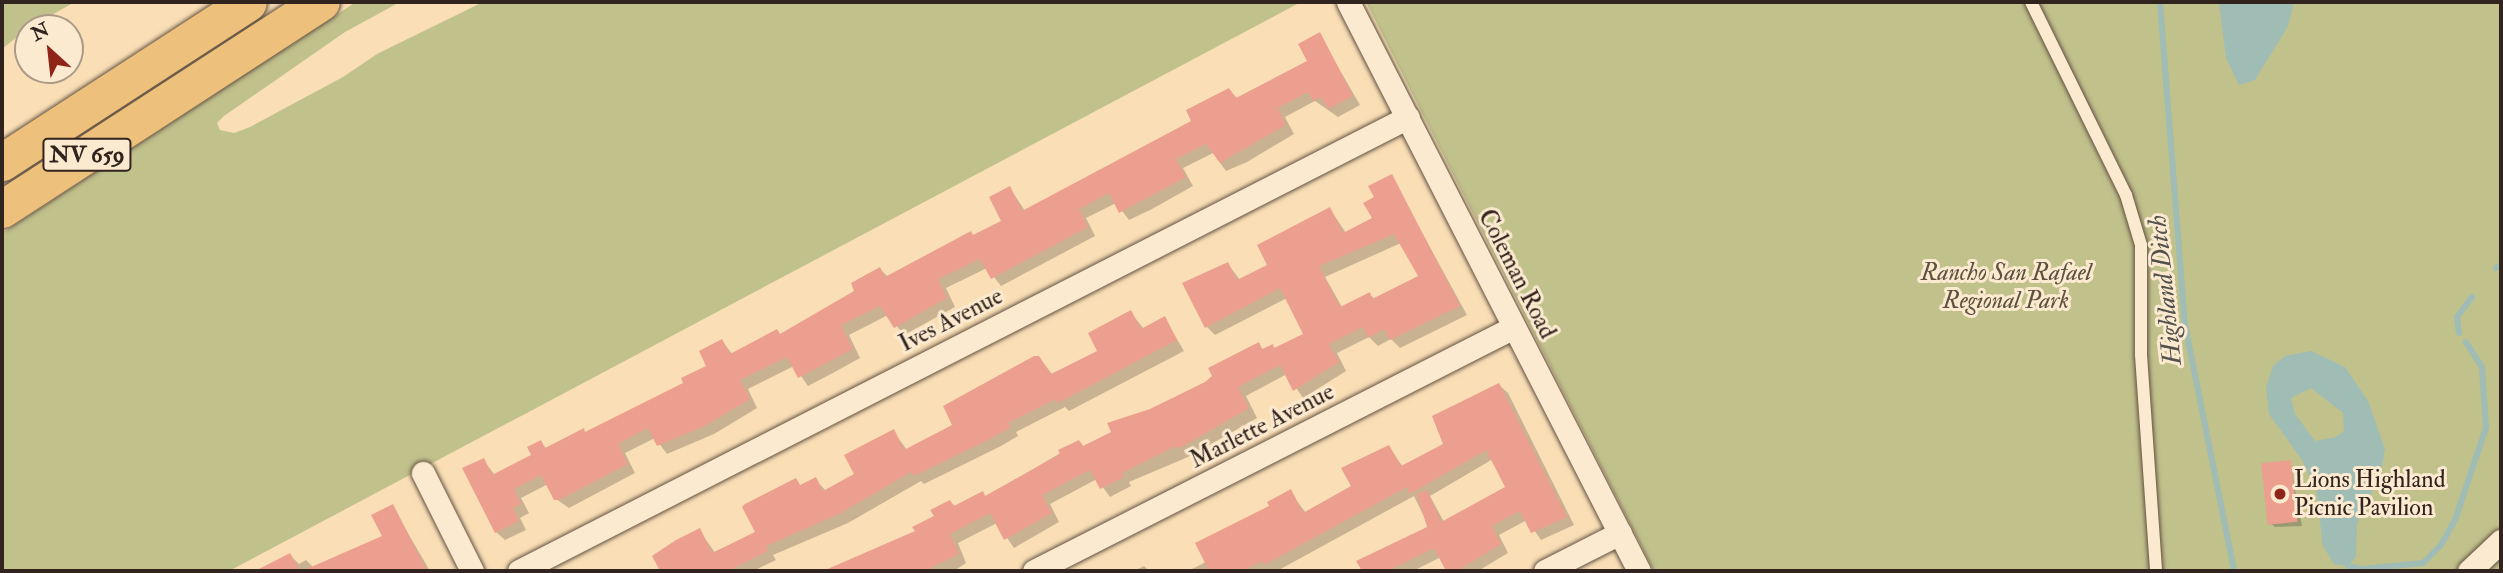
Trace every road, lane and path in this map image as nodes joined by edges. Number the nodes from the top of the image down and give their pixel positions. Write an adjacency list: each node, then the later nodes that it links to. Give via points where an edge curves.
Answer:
1 (248, 2): 6 (main road, NV 659)
2 (321, 2): 7 (main road, NV 659)
3 (1348, 2): 5 (street, Coleman Road)
4 (2031, 2): 17 (lane, via 2126,195 2141,245 2141,355)
5 (1408, 117): 8 (street, Coleman Road); 13 (street, Ives Avenue)
6 (2, 162)
7 (2, 209)
8 (1514, 327): 10 (street, Coleman Road); 14 (street, Marlette Avenue)
9 (423, 473): 12 (street)
10 (1620, 533): 15 (street); 16 (street, Coleman Road)
11 (2501, 541): 18 (street)
12 (472, 571)
13 (519, 571)
14 (1034, 571)
15 (1545, 571)
16 (1639, 571)
17 (2156, 571)
18 (2469, 571)

